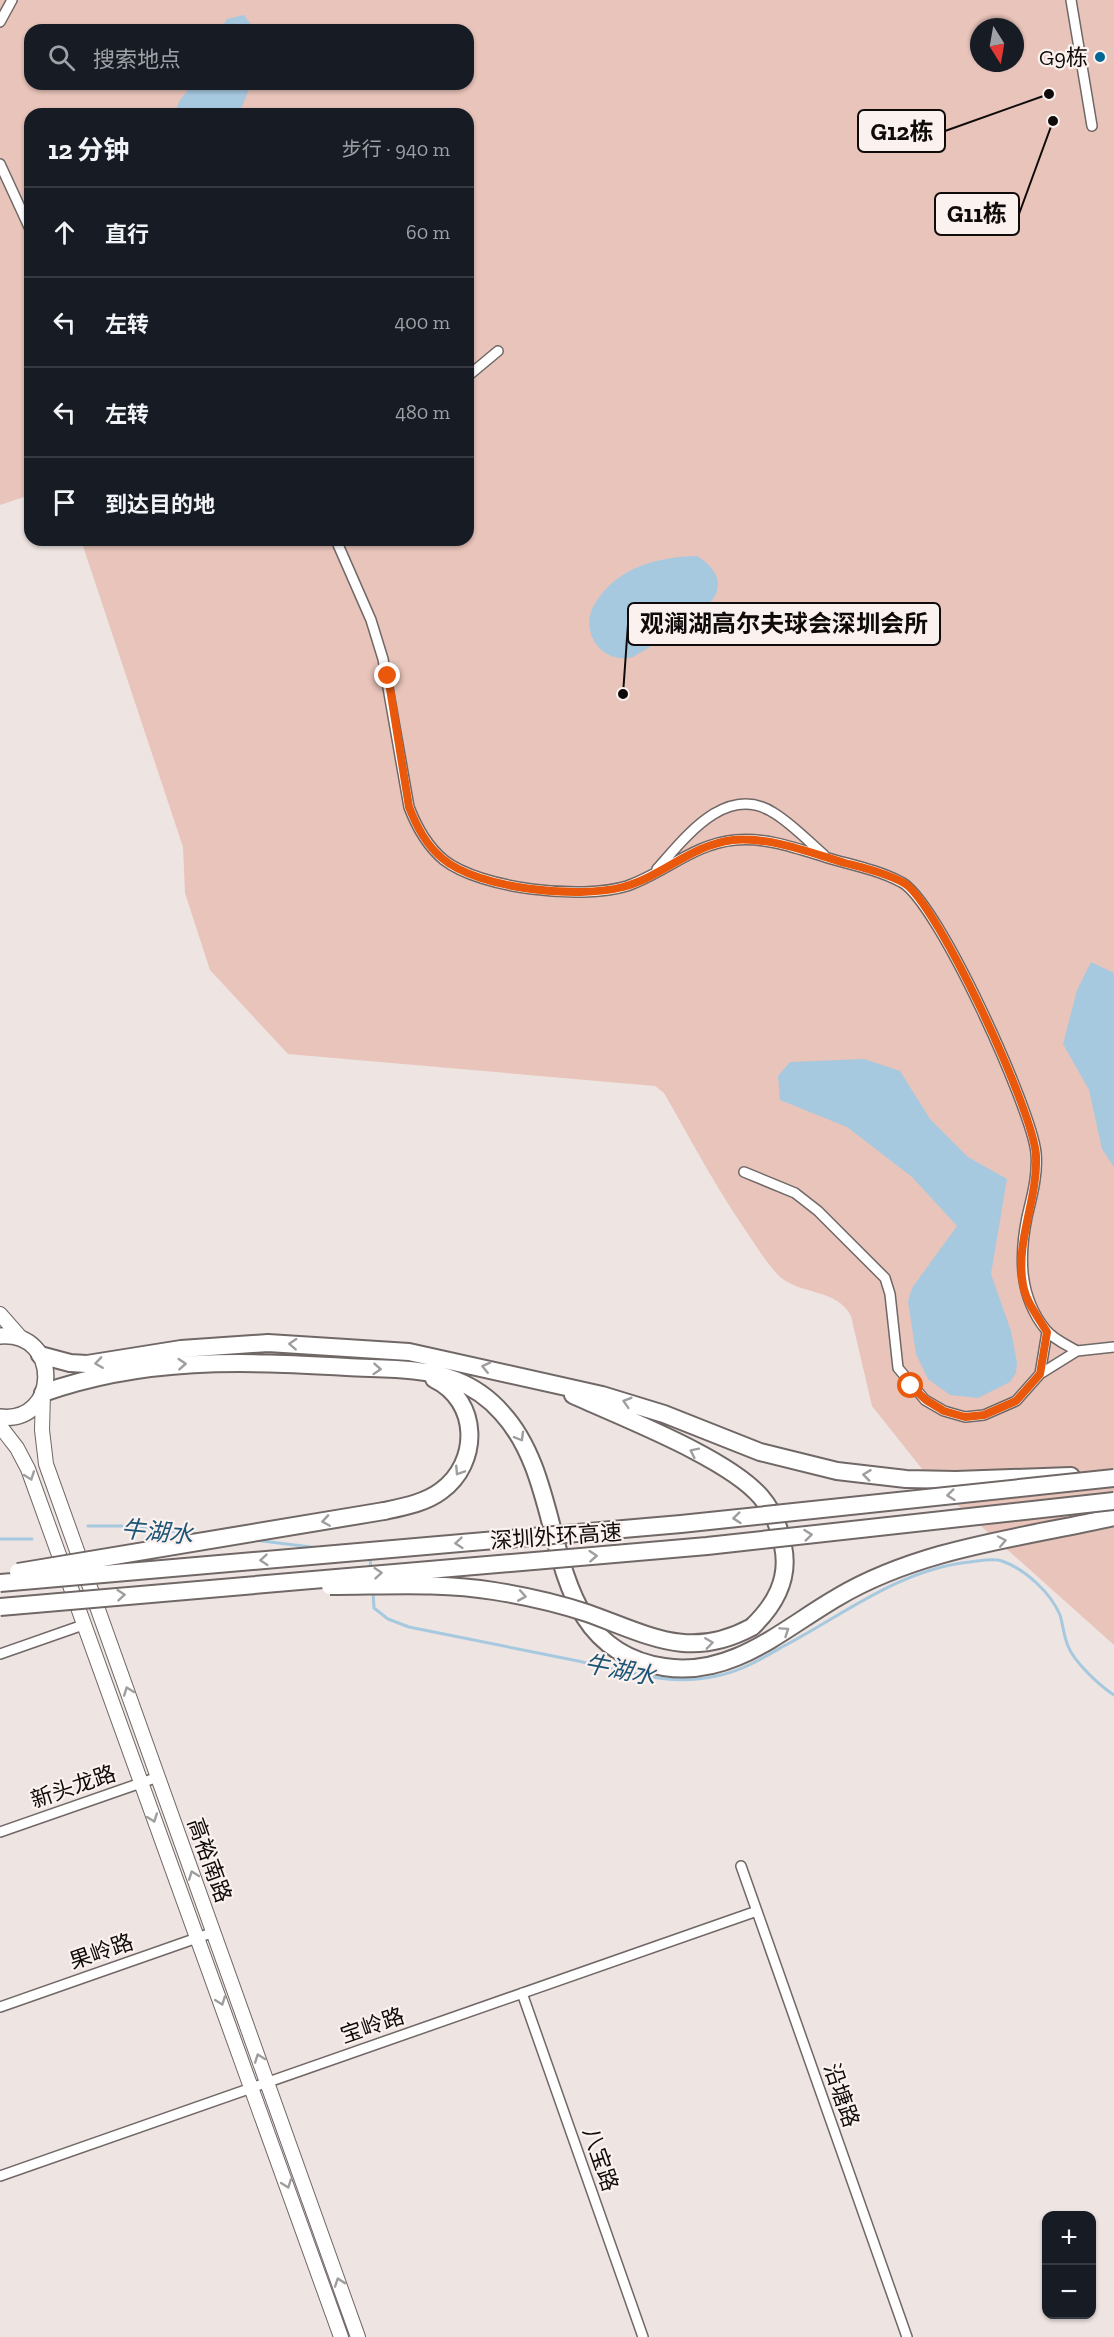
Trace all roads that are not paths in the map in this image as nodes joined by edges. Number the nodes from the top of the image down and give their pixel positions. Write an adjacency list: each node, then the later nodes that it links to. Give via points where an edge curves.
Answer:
1 (12, 0): 3 (street)
2 (1071, 0): 4 (street)
3 (0, 22)
4 (1092, 126)
5 (0, 164): 6 (street)
6 (24, 217)
7 (498, 351): 8 (street)
8 (474, 371)
9 (338, 546): 11 (street, via 378,641 392,694 409,807 433,849 451,865 473,876 549,891 600,892)
10 (828, 858): 11 (street, via 771,842 732,841 694,851); 11 (street, via 774,812 762,807 736,806 717,811 701,822); 14 (street, via 903,882 917,893 933,916 1013,1078 1030,1121 1036,1155 1026,1222 1023,1286)
11 (649, 877)
12 (744, 1172): 21 (street, via 795,1193 885,1278 898,1368 926,1400 965,1417 984,1415 1016,1401)
13 (0, 1314): 16 (street)
14 (1047, 1332): 18 (street); 21 (street)
15 (0, 1336): 16 (main road)
16 (22, 1339): 19 (main road)
17 (1114, 1347): 18 (street)
18 (1077, 1351): 21 (street)
19 (40, 1354): 22 (highway, one-way to 19, via 409,1352 268,1343 181,1349 87,1364 70,1364); 23 (main road, via 46,1369)
20 (423, 1374): 23 (highway, one-way to 20, via 97,1377 197,1363 252,1362); 28 (highway, one-way to 28, via 454,1380 473,1389 488,1399 516,1430 539,1477 570,1592 580,1613 612,1649 666,1668 725,1662 770,1641 838,1596 907,1565); 29 (highway, one-way to 29, bridge, via 450,1390 460,1402 470,1430 466,1458 440,1492 384,1512)
21 (1040, 1374)
22 (543, 1381): 26 (highway, one-way to 22, bridge, via 906,1479 837,1471 760,1452 633,1404); 31 (highway, one-way to 22, bridge, via 442,1586 491,1590 558,1604 685,1644 718,1642 752,1627 775,1600 785,1570 777,1524 760,1496 697,1453)
23 (43, 1393): 24 (main road, via 28,1411); 35 (street, 高裕南路, one-way to 23, via 46,1464)
24 (0, 1417)
25 (0, 1426): 33 (street, 高裕南路, one-way to 33, via 28,1469)
26 (1114, 1478): 30 (highway, 深圳外环高速, one-way to 30, bridge, via 681,1524)
27 (1114, 1501): 31 (highway, 深圳外环高速, one-way to 27, bridge, via 696,1547)
28 (1114, 1517)
29 (0, 1575)
30 (0, 1583)
31 (212, 1586): 32 (highway, 深圳外环高速, one-way to 31, bridge)
32 (0, 1607)
33 (83, 1625): 34 (street); 36 (street, 高裕南路)
34 (0, 1654)
35 (158, 1777): 36 (street, 新头龙路); 40 (street, 高裕南路, one-way to 35)
36 (141, 1783): 37 (street, 新头龙路); 41 (street, 高裕南路, one-way to 41)
37 (0, 1832)
38 (741, 1866): 39 (street, 沿塘路)
39 (757, 1911): 42 (street, 宝岭路); 50 (street, 沿塘路)
40 (214, 1932): 41 (street, 果岭路); 44 (street, 高裕南路, one-way to 40)
41 (198, 1938): 43 (street, 果岭路); 45 (street, 高裕南路, one-way to 45)
42 (522, 1993): 44 (street, 宝岭路); 49 (street, 八宝路)
43 (0, 2007)
44 (268, 2082): 45 (street, 宝岭路); 48 (street, 高裕南路, one-way to 44)
45 (253, 2087): 46 (street, 宝岭路); 47 (street, 高裕南路, one-way to 47)
46 (0, 2175)
47 (341, 2337)
48 (358, 2337)
49 (643, 2337)
50 (907, 2337)

